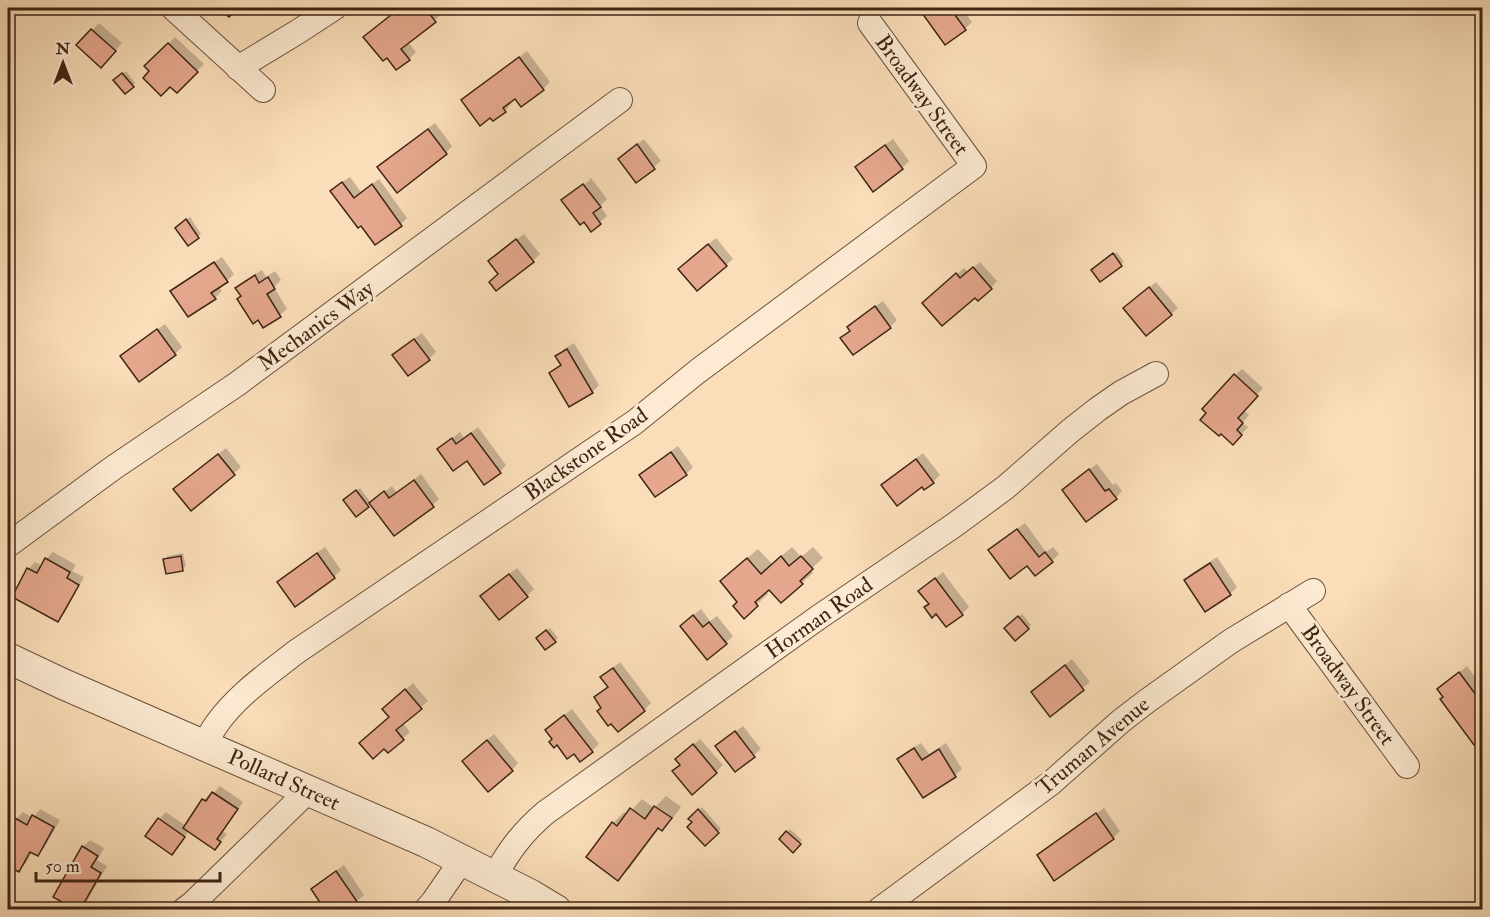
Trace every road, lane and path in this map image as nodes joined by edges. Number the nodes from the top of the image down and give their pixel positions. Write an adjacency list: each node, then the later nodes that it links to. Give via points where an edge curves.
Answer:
1 (173, 8): 4 (street)
2 (334, 8): 4 (street)
3 (870, 23): 7 (street, Broadway Street)
4 (238, 68): 5 (street)
5 (263, 90)
6 (620, 100): 9 (street, Mechanics Way, via 247,377)
7 (974, 166): 13 (street, Blackstone Road, via 635,422 296,652 231,707)
8 (1156, 374): 17 (street, Horman Road, via 1098,409 953,526 545,813 517,840)
9 (8, 545)
10 (1313, 591): 11 (street, Truman Avenue)
11 (1289, 605): 14 (street, Broadway Street); 21 (street, Truman Avenue, via 1147,701 1051,783)
12 (8, 658): 13 (street, Pollard Street)
13 (204, 745): 15 (street, Pollard Street)
14 (1407, 766)
15 (309, 790): 16 (street, Pollard Street); 18 (street)
16 (462, 860): 17 (street, Pollard Street); 19 (street)
17 (495, 876): 20 (street, Pollard Street)
18 (184, 909)
19 (426, 909)
20 (556, 909)
21 (879, 909)

